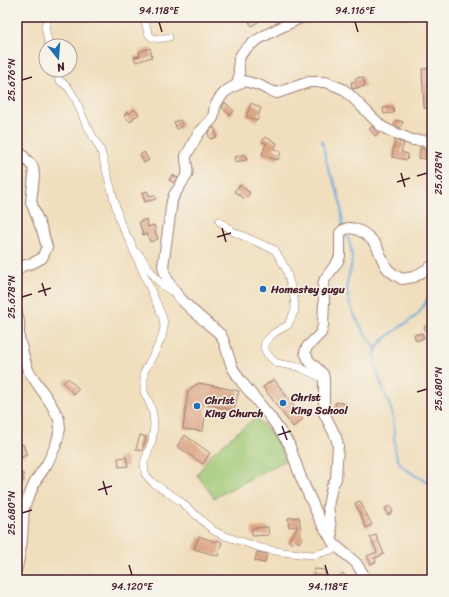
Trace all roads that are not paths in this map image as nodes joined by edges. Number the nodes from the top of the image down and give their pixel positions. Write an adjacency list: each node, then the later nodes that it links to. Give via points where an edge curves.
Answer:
1 (48, 17): 5 (street, via 45,27)
2 (144, 17): 4 (street, via 150,37 158,40)
3 (302, 17): 7 (main road, via 267,35 243,52 238,65 240,73)
4 (169, 37)
5 (47, 38)
6 (58, 78): 11 (street, via 76,100 101,151 120,222)
7 (237, 84): 8 (main road, via 244,81 253,83 277,93 309,82 326,82 343,89 388,130 412,140); 14 (main road, via 219,99 213,118 198,134 186,156 187,175 172,200 163,266 164,273)
8 (432, 141)
9 (17, 149): 13 (main road, via 33,167 31,202 47,247 42,258)
10 (219, 221): 16 (street, via 234,232 275,250 286,269 295,310 288,325 265,342 267,354 276,363 299,367)
11 (130, 242): 14 (street, via 156,280); 18 (street, via 163,318 164,327 162,337 144,372 144,392 150,404 154,425 152,441 144,463 145,474 214,531 225,536 282,552 314,555)
12 (432, 266): 16 (main road, via 414,277 402,279 390,272 371,240 356,228 343,229 340,233 340,256 323,284 321,333 305,352)
13 (17, 270)
14 (177, 294): 17 (main road, via 221,336 232,367 240,380 289,444 309,499)
15 (17, 314): 19 (main road, via 19,338 28,370 56,414 60,429 56,445 24,507)
16 (324, 379): 17 (main road, via 324,412 338,445 336,479 328,506)
17 (332, 539): 18 (main road)
18 (339, 548): 20 (main road, via 356,563)
19 (17, 568)
20 (367, 580)

